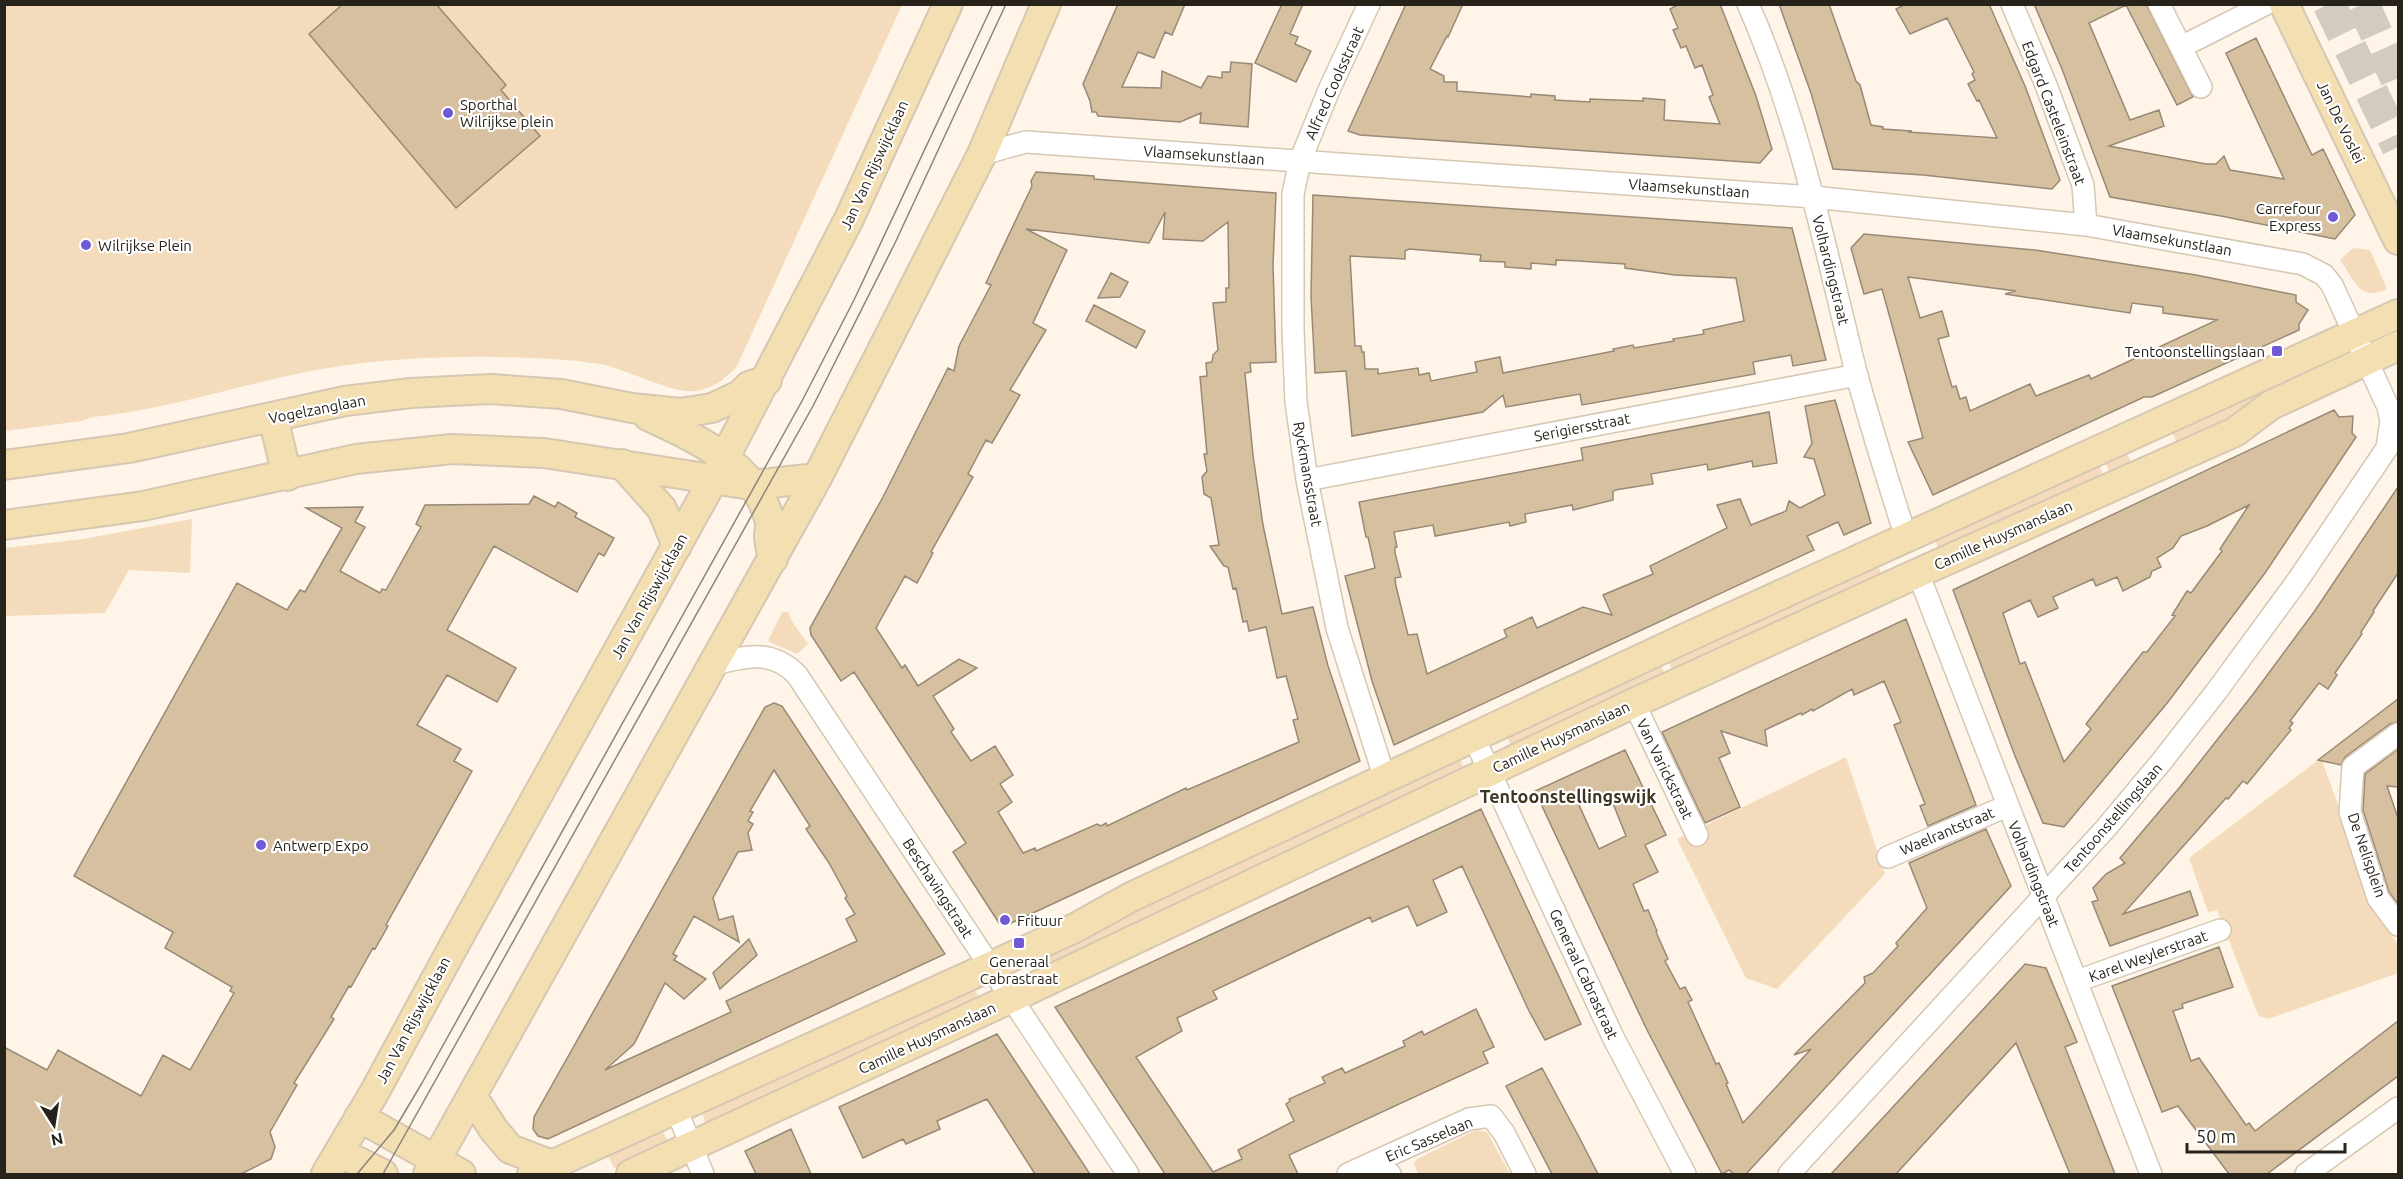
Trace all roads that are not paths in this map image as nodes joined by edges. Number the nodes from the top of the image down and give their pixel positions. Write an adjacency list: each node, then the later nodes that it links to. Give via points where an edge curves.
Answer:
1 (948, 4): 20 (street, Jan Van Rijswijcklaan, via 848,221)
2 (1046, 4): 11 (street)
3 (1369, 4): 12 (street, Alfred Coolsstraat)
4 (1748, 4): 13 (street, Volhardingstraat, via 1778,80)
5 (2012, 4): 14 (street, Edgard Casteleinstraat, via 2083,185)
6 (2160, 4): 9 (street)
7 (2266, 4): 9 (street)
8 (2284, 4): 15 (street, Jan De Voslei)
9 (2181, 47): 10 (street)
10 (2201, 87)
11 (982, 154): 12 (street, Vlaamsekunstlaan, via 1026,142); 27 (street)
12 (1300, 161): 13 (street, Vlaamsekunstlaan); 28 (street, Ryckmansstraat, via 1293,194 1293,330 1296,402)
13 (1813, 197): 14 (street, Vlaamsekunstlaan); 19 (street, Volhardingstraat)
14 (2086, 225): 18 (street, Vlaamsekunstlaan, via 2314,268 2332,285)
15 (2398, 240)
16 (2398, 314): 18 (street, Camille Huysmanslaan)
17 (2398, 346): 18 (street, Camille Huysmanslaan)
18 (2361, 347): 31 (street, Camille Huysmanslaan); 34 (street, Camille Huysmanslaan, via 2235,432); 44 (street, Tentoonstellingslaan, via 2388,407 2387,448 2216,692 2113,819)
19 (1857, 375): 28 (street, Serigiersstraat); 31 (street, Volhardingstraat)
20 (767, 380): 21 (street, Vogelzanglaan, via 702,411); 25 (street, Jan Van Rijswijcklaan)
21 (632, 408): 22 (street, Vogelzanglaan, via 561,394 492,389 345,401); 25 (street, Vogelzanglaan, via 695,438)
22 (273, 417): 24 (street, Vogelzanglaan, via 129,448); 26 (street)
23 (622, 464): 25 (street, Vogelzanglaan, via 669,471); 26 (street, Vogelzanglaan, via 544,453 452,449 356,459); 32 (street, via 662,509)
24 (4, 465)
25 (719, 469): 29 (street, Vogelzanglaan); 32 (street, Jan Van Rijswijcklaan)
26 (287, 476): 30 (street, Vogelzanglaan, via 143,506)
27 (817, 478): 29 (street, Vogelzanglaan); 33 (street)
28 (1307, 480): 40 (street, Ryckmansstraat, via 1337,628)
29 (751, 485): 33 (street, via 770,520)
30 (4, 525)
31 (1906, 538): 38 (street, Camille Huysmanslaan)
32 (676, 546): 53 (street, Jan Van Rijswijcklaan)
33 (773, 559): 35 (street)
34 (1918, 573): 36 (street, Camille Huysmanslaan); 41 (street, Volhardingstraat)
35 (715, 664): 47 (street, Beschavingstraat, via 757,655 789,666); 50 (street)
36 (1634, 703): 39 (street, Camille Huysmanslaan); 42 (street, Van Varickstraat)
37 (2398, 734): 45 (street, De Nelisplein, via 2353,767 2350,812 2378,898)
38 (1474, 738): 39 (street, Generaal Cabrastraat); 40 (street, Camille Huysmanslaan)
39 (1490, 770): 49 (street, Camille Huysmanslaan); 66 (street, Generaal Cabrastraat, via 1613,1037)
40 (1385, 779): 47 (street, Camille Huysmanslaan)
41 (2007, 806): 43 (street, Waelrantstraat); 44 (street, Volhardingstraat)
42 (1697, 835)
43 (1888, 857)
44 (2044, 896): 48 (street, Volhardingstraat); 67 (street, Tentoonstellingslaan)
45 (2398, 924)
46 (2220, 930): 48 (street, Karel Weylerstraat)
47 (990, 967): 49 (street, Beschavingstraat); 52 (street, Camille Huysmanslaan)
48 (2077, 981): 68 (street, Volhardingstraat)
49 (1011, 999): 54 (street, Camille Huysmanslaan); 63 (street, Beschavingstraat)
50 (472, 1096): 56 (street); 58 (street, via 510,1149)
51 (2398, 1108): 69 (street)
52 (676, 1109): 54 (street); 58 (street, Camille Huysmanslaan)
53 (359, 1117): 55 (street, Jan Van Rijswijcklaan); 56 (street)
54 (691, 1148): 61 (street, Camille Huysmanslaan); 62 (street)
55 (333, 1163): 59 (street)
56 (432, 1168): 60 (street)
57 (1381, 1169): 64 (street, Eric Sasselaan); 65 (street, Eric Sasselaan, via 1469,1119 1491,1116)
58 (542, 1170)
59 (383, 1174)
60 (461, 1174)
61 (631, 1174)
62 (703, 1174)
63 (1128, 1174)
64 (1348, 1174)
65 (1525, 1174)
66 (1685, 1174)
67 (1789, 1174)
68 (2151, 1174)
69 (2306, 1174)

